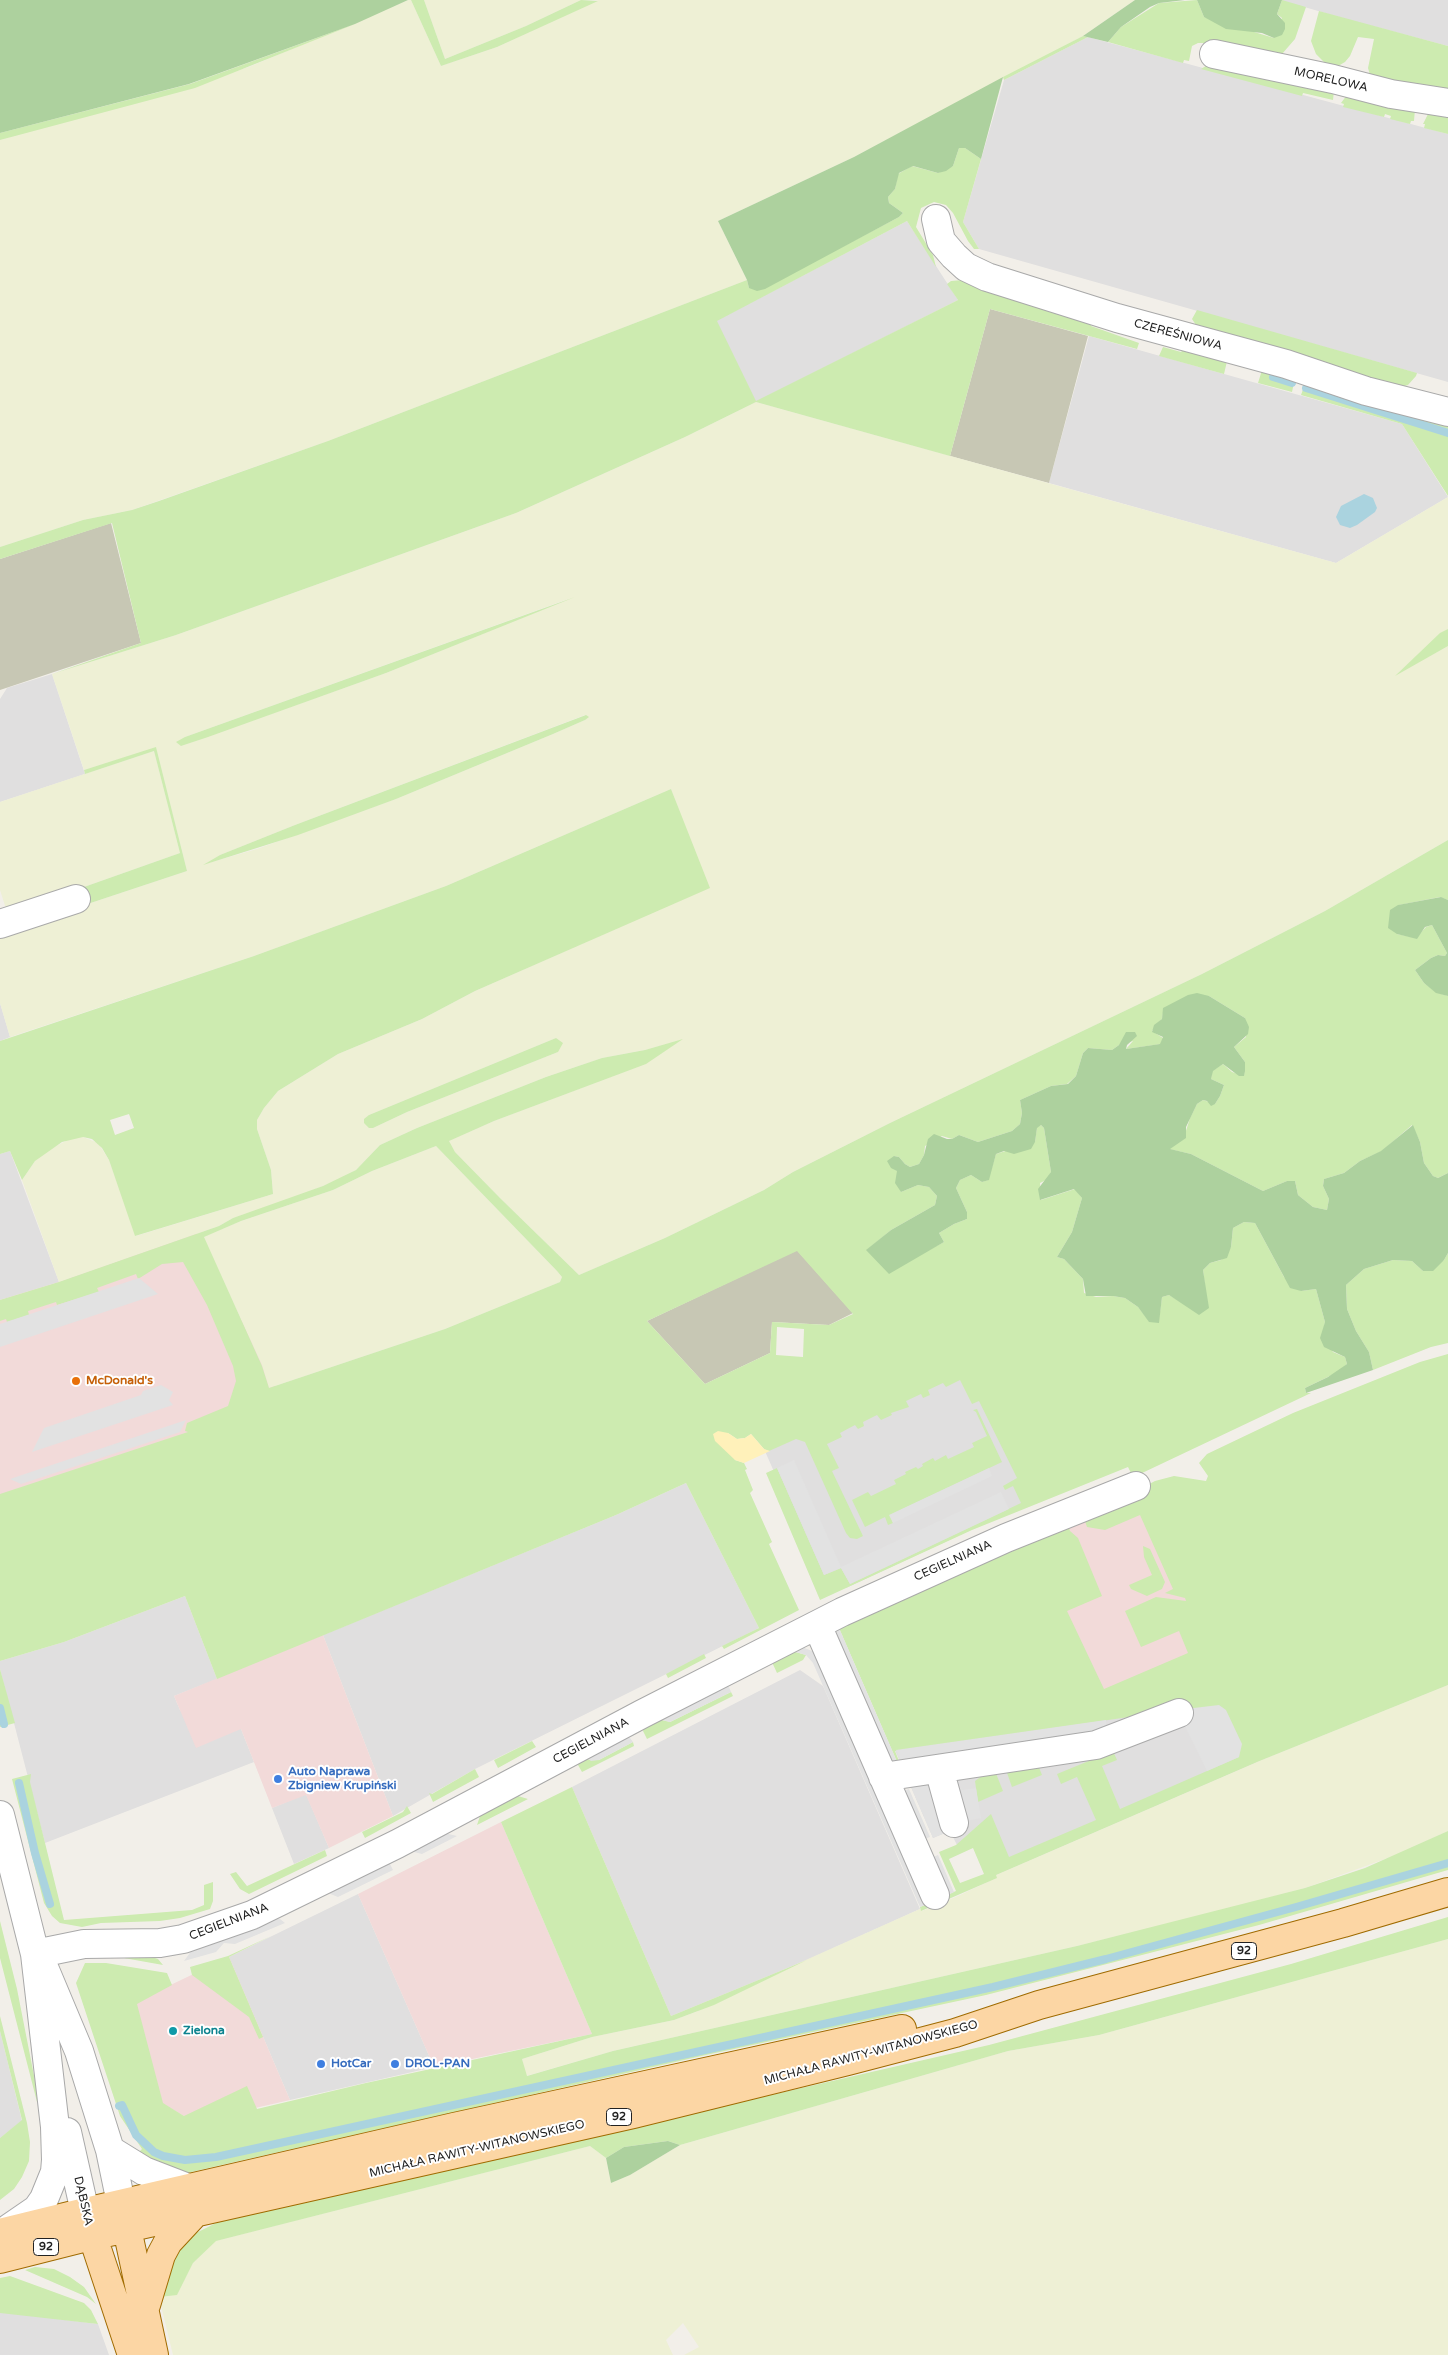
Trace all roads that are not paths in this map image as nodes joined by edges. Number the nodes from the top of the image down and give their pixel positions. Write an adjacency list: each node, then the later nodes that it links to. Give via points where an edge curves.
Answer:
1 (1214, 54): 2 (street, MORELOWA, via 1391,94)
2 (1448, 103)
3 (936, 219): 4 (street, CZEREŚNIOWA, via 941,241 966,267 987,278 1366,391)
4 (1448, 412)
5 (76, 899): 6 (street)
6 (0, 924)
7 (1136, 1486): 8 (street, CEGIELNIANA, via 1006,1538)
8 (817, 1625): 11 (street); 16 (street, CEGIELNIANA, via 397,1844 252,1915 183,1939 160,1943 84,1944)
9 (1179, 1713): 10 (street, via 1096,1744)
10 (939, 1769): 11 (street); 13 (street)
11 (883, 1777): 15 (street)
12 (0, 1815): 16 (street, DĄBSKA)
13 (954, 1823)
14 (1448, 1892): 19 (main road, MICHAŁA RAWITY-WITANOWSKIEGO / 92, via 1039,2005 955,2033 623,2116)
15 (935, 1895)
16 (35, 1954): 17 (street, DĄBSKA); 18 (street, DĄBSKA, via 49,1978 79,2052)
17 (46, 2043): 21 (street, DĄBSKA); 22 (street, DĄBSKA, via 55,2127 55,2172 51,2186 37,2209)
18 (110, 2150): 19 (street); 20 (street, DĄBSKA)
19 (191, 2200): 20 (main road, MICHAŁA RAWITY-WITANOWSKIEGO / 92); 23 (main road, DĄBSKA, via 183,2223 161,2255)
20 (124, 2216): 21 (main road, MICHAŁA RAWITY-WITANOWSKIEGO / 92); 23 (main road, DĄBSKA)
21 (88, 2224): 22 (main road, MICHAŁA RAWITY-WITANOWSKIEGO / 92); 24 (main road, DĄBSKA)
22 (1, 2242)
23 (145, 2307): 25 (main road, DĄBSKA)
24 (132, 2355)
25 (154, 2355)

